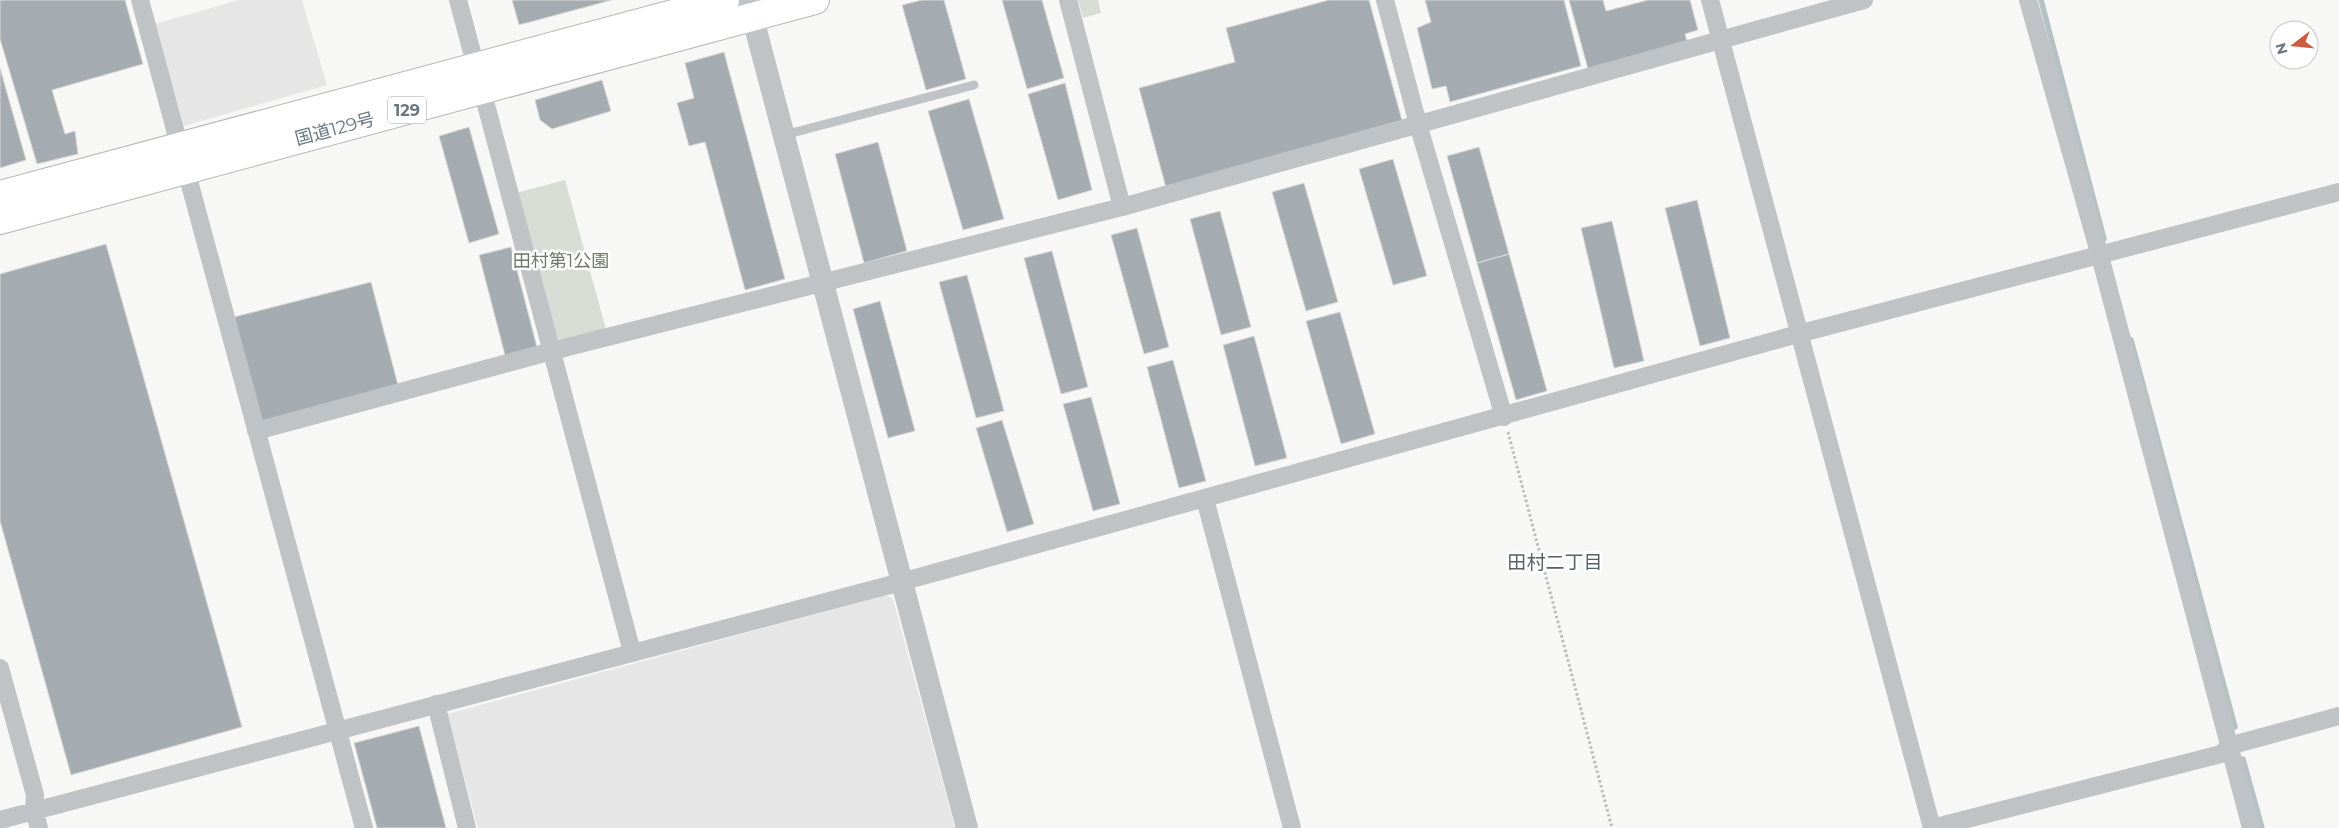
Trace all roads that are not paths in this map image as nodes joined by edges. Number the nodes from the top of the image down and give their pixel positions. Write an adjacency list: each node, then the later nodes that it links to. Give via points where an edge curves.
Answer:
1 (140, 0): 16 (street)
2 (458, 0): 12 (street)
3 (725, 0): 12 (highway, 国道129号 / 129)
4 (815, 0): 10 (highway, 国道129号 / 129)
5 (1068, 0): 19 (street)
6 (1385, 0): 14 (street)
7 (1710, 0): 11 (street)
8 (1864, 0): 11 (street)
9 (2028, 0): 21 (street)
10 (750, 8): 12 (highway, 国道129号 / 129); 15 (street)
11 (1720, 40): 14 (street); 23 (street)
12 (479, 78): 16 (highway, 国道129号 / 129); 24 (street)
13 (974, 86): 15 (lane)
14 (1418, 124): 19 (street); 25 (street)
15 (784, 135): 22 (street)
16 (183, 158): 18 (highway, 国道129号 / 129); 20 (highway, 国道129号 / 129); 26 (street)
17 (2339, 192): 21 (street)
18 (0, 195)
19 (1122, 207): 22 (street)
20 (0, 220)
21 (2100, 256): 23 (street); 34 (street)
22 (823, 284): 24 (street); 28 (street)
23 (1798, 334): 25 (street); 42 (street)
24 (552, 351): 26 (street); 29 (street)
25 (1504, 417): 27 (street)
26 (256, 431): 33 (street)
27 (1205, 499): 28 (street); 41 (street)
28 (901, 582): 29 (street); 40 (street)
29 (632, 652): 31 (street)
30 (0, 668): 35 (street, via 35,795)
31 (436, 704): 33 (street); 39 (street)
32 (2339, 716): 34 (street)
33 (338, 729): 35 (street); 38 (street)
34 (2230, 746): 42 (street, via 2221,754); 43 (street)
35 (34, 810): 36 (street); 37 (street)
36 (0, 820)
37 (39, 828)
38 (364, 828)
39 (467, 828)
40 (967, 828)
41 (1292, 828)
42 (1932, 828)
43 (2251, 828)

